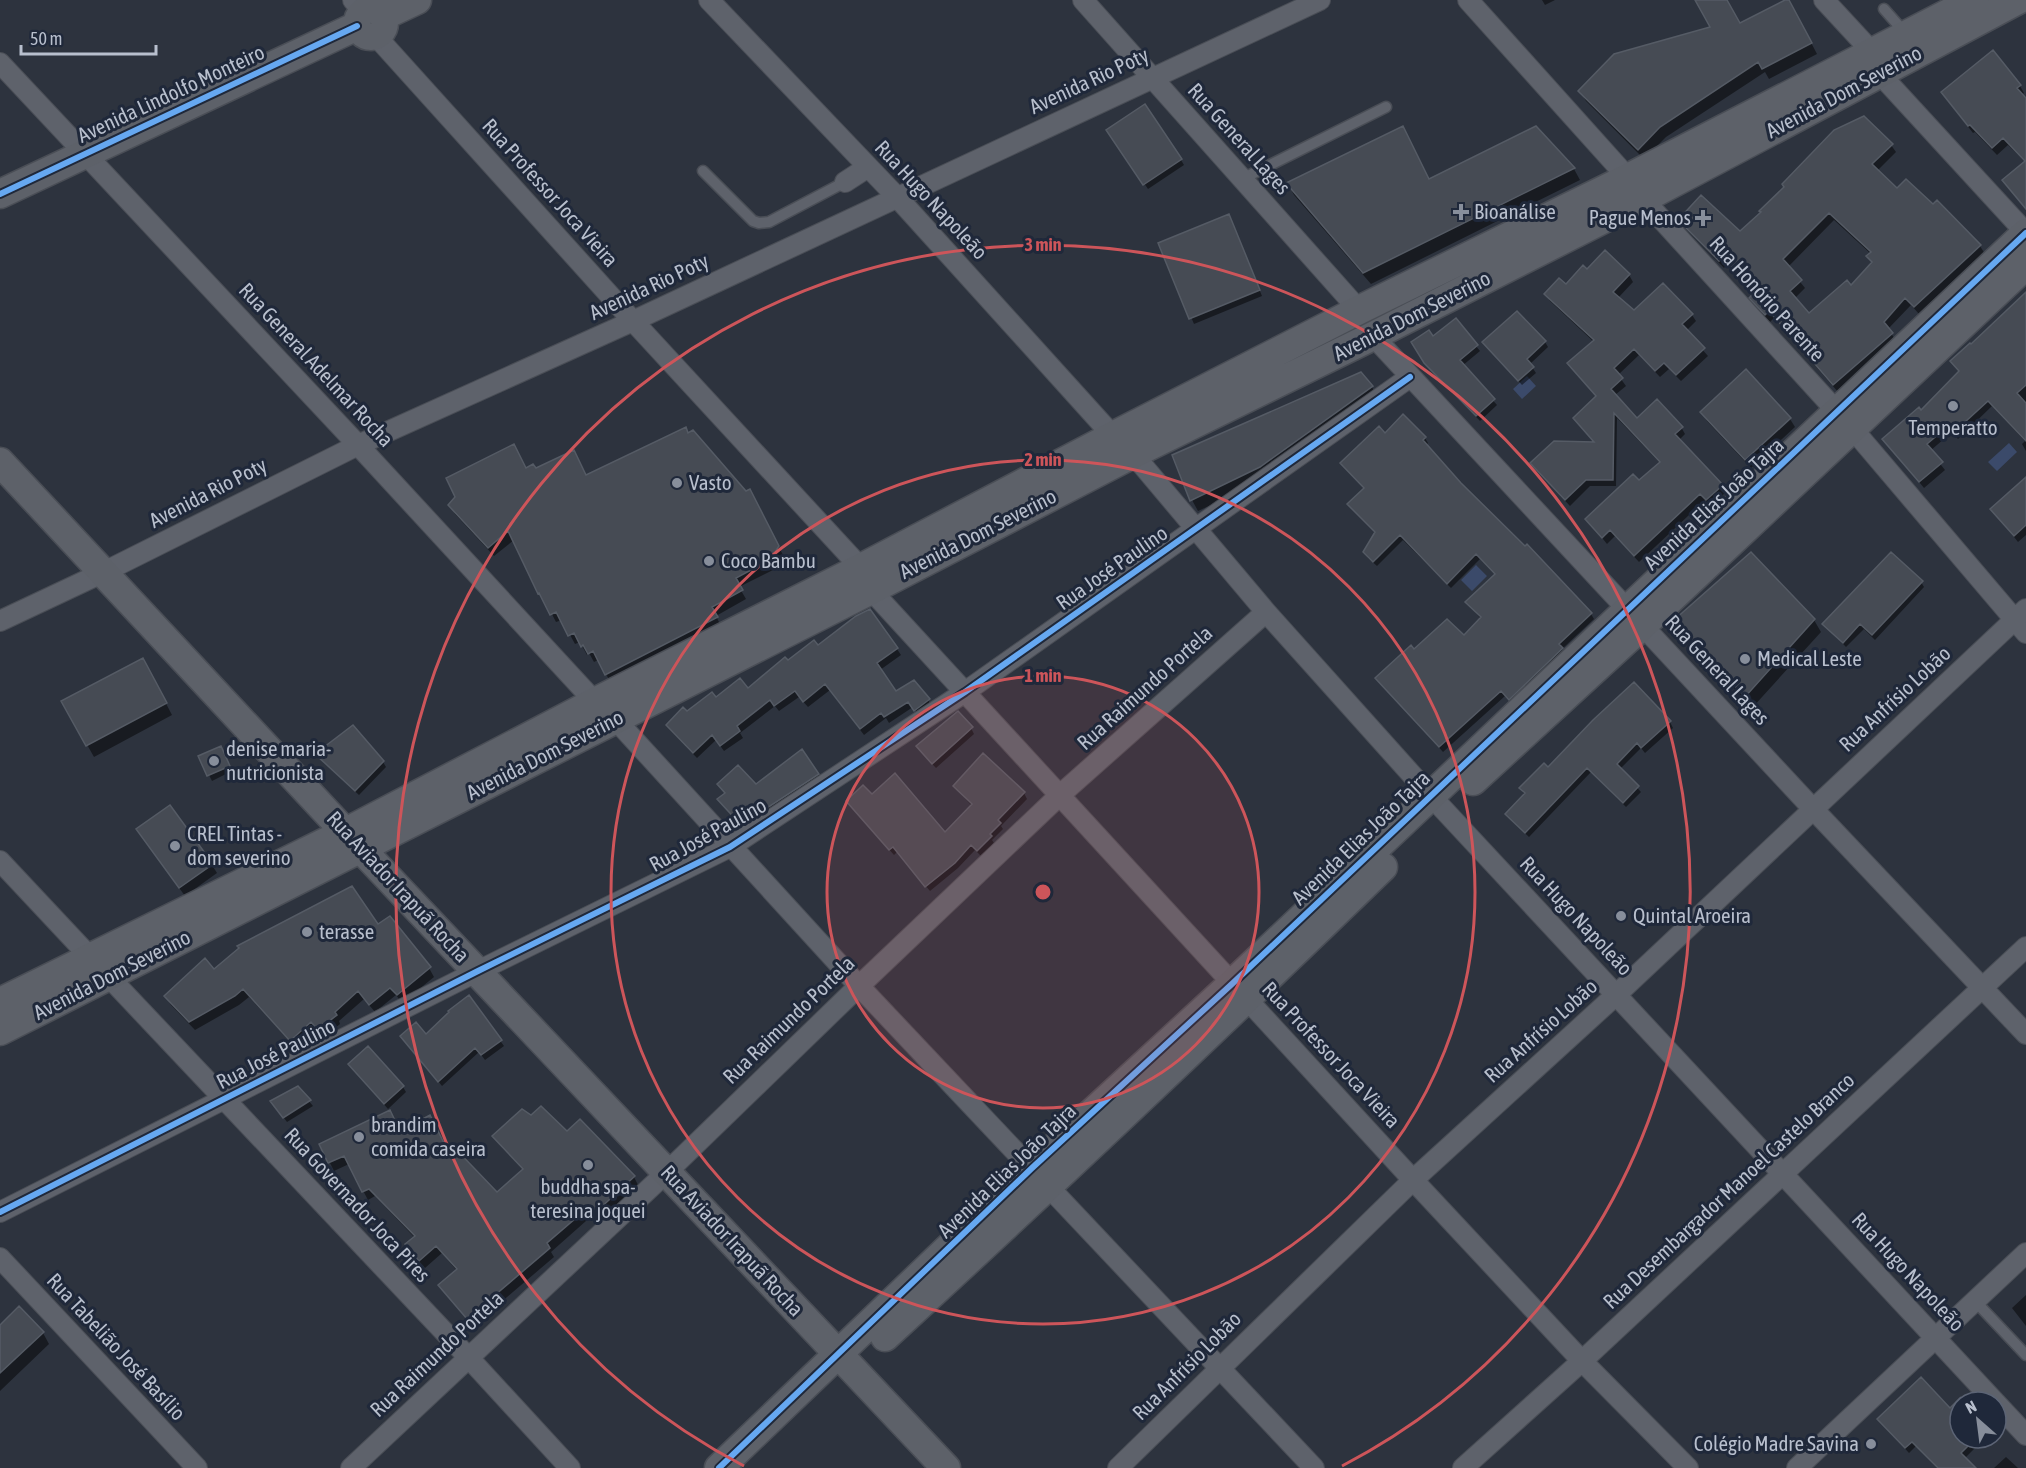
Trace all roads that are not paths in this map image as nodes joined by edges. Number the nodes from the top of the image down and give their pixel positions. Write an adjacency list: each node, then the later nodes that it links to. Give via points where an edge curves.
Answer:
1 (417, 0): 10 (street, Avenida Lindolfo Monteiro)
2 (709, 0): 17 (street, Rua Hugo Napoleão)
3 (1083, 0): 14 (street, Rua General Lages)
4 (1320, 0): 14 (street, Avenida Rio Poty)
5 (1468, 0): 21 (street, Rua Honório Parente)
6 (1824, 0): 13 (street)
7 (1974, 0): 11 (street, Avenida Dom Severino)
8 (2018, 0): 13 (street, Avenida Dom Severino)
9 (1884, 9): 11 (lane)
10 (366, 18): 16 (street, Avenida Lindolfo Monteiro); 27 (street, Rua Professor Joca Vieira)
11 (1907, 35): 13 (street, Avenida Dom Severino)
12 (0, 63): 16 (street, Rua General Adelmar Rocha)
13 (1876, 63): 21 (street, Avenida Dom Severino); 24 (street)
14 (1152, 77): 19 (street, Rua General Lages); 23 (street, Avenida Rio Poty)
15 (1386, 107): 19 (lane)
16 (84, 154): 22 (street, Avenida Lindolfo Monteiro); 31 (street, Rua General Adelmar Rocha)
17 (868, 167): 20 (street); 23 (street, Rua Hugo Napoleão)
18 (703, 171): 20 (lane, via 759,223 769,222)
19 (1242, 179): 26 (street, Rua General Lages)
20 (845, 182)
21 (1636, 188): 26 (street, Avenida Dom Severino); 28 (street, Avenida Dom Severino); 30 (street, Rua Honório Parente)
22 (0, 194)
23 (897, 197): 27 (street, Avenida Rio Poty); 32 (street, Rua Hugo Napoleão)
24 (2026, 233): 30 (street, Avenida Elias João Tajra)
25 (2026, 265): 30 (street, Avenida Elias João Tajra)
26 (1359, 310): 32 (street, Avenida Dom Severino)
27 (633, 321): 31 (street, Avenida Rio Poty); 36 (street, Rua Professor Joca Vieira)
28 (1373, 336): 29 (street, Rua General Lages); 32 (street, Avenida Dom Severino)
29 (1410, 377): 34 (street, Rua José Paulino); 38 (street, Rua General Lages)
30 (1844, 419): 38 (street, Avenida Elias João Tajra); 40 (street, Rua Honório Parente)
31 (358, 445): 35 (street, Avenida Rio Poty); 42 (street, Rua General Adelmar Rocha)
32 (1123, 445): 34 (street, Rua Hugo Napoleão); 36 (street, Avenida Dom Severino)
33 (0, 462): 35 (street, Rua Aviador Irapuã Rocha)
34 (1196, 529): 37 (street, Rua Hugo Napoleão); 41 (street, Rua José Paulino)
35 (104, 572): 39 (street, Avenida Rio Poty); 46 (street, Rua Aviador Irapuã Rocha)
36 (866, 579): 41 (street, Rua Professor Joca Vieira); 42 (street, Avenida Dom Severino)
37 (1266, 612): 43 (street, Rua Raimundo Portela); 44 (street, Rua Hugo Napoleão)
38 (1635, 617): 44 (street, Avenida Elias João Tajra); 45 (street, Rua General Lages)
39 (0, 621)
40 (2022, 621): 45 (street, Rua Anfrísio Lobão)
41 (965, 692): 43 (street, Rua Professor Joca Vieira); 47 (street, Rua José Paulino)
42 (605, 711): 46 (street, Avenida Dom Severino); 47 (street, Rua General Adelmar Rocha)
43 (1060, 795): 52 (street, Rua Raimundo Portela); 54 (street, Rua Professor Joca Vieira)
44 (1436, 802): 54 (street, Avenida Elias João Tajra); 55 (street, Rua Hugo Napoleão)
45 (1814, 810): 53 (street, Rua General Lages); 55 (street, Rua Anfrísio Lobão)
46 (353, 841): 50 (street, Avenida Dom Severino); 51 (street, Rua Aviador Irapuã Rocha)
47 (730, 847): 51 (street, Rua José Paulino); 52 (street, Rua General Adelmar Rocha)
48 (0, 861): 50 (street, Rua Governador Joca Pires)
49 (2026, 947): 53 (street, Rua Desembargador Manoel Castelo Branco)
50 (99, 967): 56 (street, Avenida Dom Severino); 57 (street, Avenida Dom Severino); 59 (street, Rua Governador Joca Pires)
51 (478, 971): 59 (street, Rua José Paulino); 60 (street, Rua Aviador Irapuã Rocha)
52 (859, 986): 60 (street, Rua Raimundo Portela); 62 (street, Rua General Adelmar Rocha)
53 (1982, 988): 58 (street, Rua General Lages); 61 (street, Rua Desembargador Manoel Castelo Branco)
54 (1240, 991): 62 (street, Avenida Elias João Tajra); 63 (street, Rua Professor Joca Vieira)
55 (1617, 994): 61 (street, Rua Hugo Napoleão); 63 (street, Rua Anfrísio Lobão)
56 (0, 1002)
57 (0, 1031)
58 (2026, 1034)
59 (223, 1099): 64 (street, Rua José Paulino); 70 (street, Rua Governador Joca Pires)
60 (667, 1172): 70 (street, Rua Raimundo Portela); 72 (street, Rua Aviador Irapuã Rocha)
61 (1784, 1173): 68 (street, Rua Hugo Napoleão); 71 (street, Rua Desembargador Manoel Castelo Branco)
62 (1040, 1178): 72 (street, Avenida Elias João Tajra); 73 (street, Rua General Adelmar Rocha)
63 (1413, 1180): 71 (street, Rua Professor Joca Vieira); 73 (street, Rua Anfrísio Lobão)
64 (0, 1212)
65 (2026, 1252): 67 (street)
66 (0, 1258): 77 (street, Rua Tabelião José Basílio)
67 (1975, 1301): 68 (street); 69 (lane)
68 (1936, 1338): 74 (street, Rua Hugo Napoleão); 87 (street)
69 (2026, 1355)
70 (468, 1357): 78 (street, Rua Raimundo Portela); 79 (street, Rua Governador Joca Pires)
71 (1581, 1360): 85 (street, Rua Desembargador Manoel Castelo Branco); 86 (street, Rua Professor Joca Vieira)
72 (845, 1361): 80 (street, Avenida Elias João Tajra); 81 (street, Avenida Elias João Tajra); 82 (street, Rua Aviador Irapuã Rocha)
73 (1220, 1366): 83 (street, Rua Anfrísio Lobão); 84 (street, Rua General Adelmar Rocha)
74 (1985, 1390)
75 (2008, 1413): 76 (street, Rua Hugo Napoleão)
76 (2023, 1426)
77 (197, 1468)
78 (351, 1468)
79 (570, 1468)
80 (719, 1468)
81 (745, 1468)
82 (946, 1468)
83 (1118, 1468)
84 (1314, 1468)
85 (1463, 1468)
86 (1688, 1468)
87 (1797, 1468)

